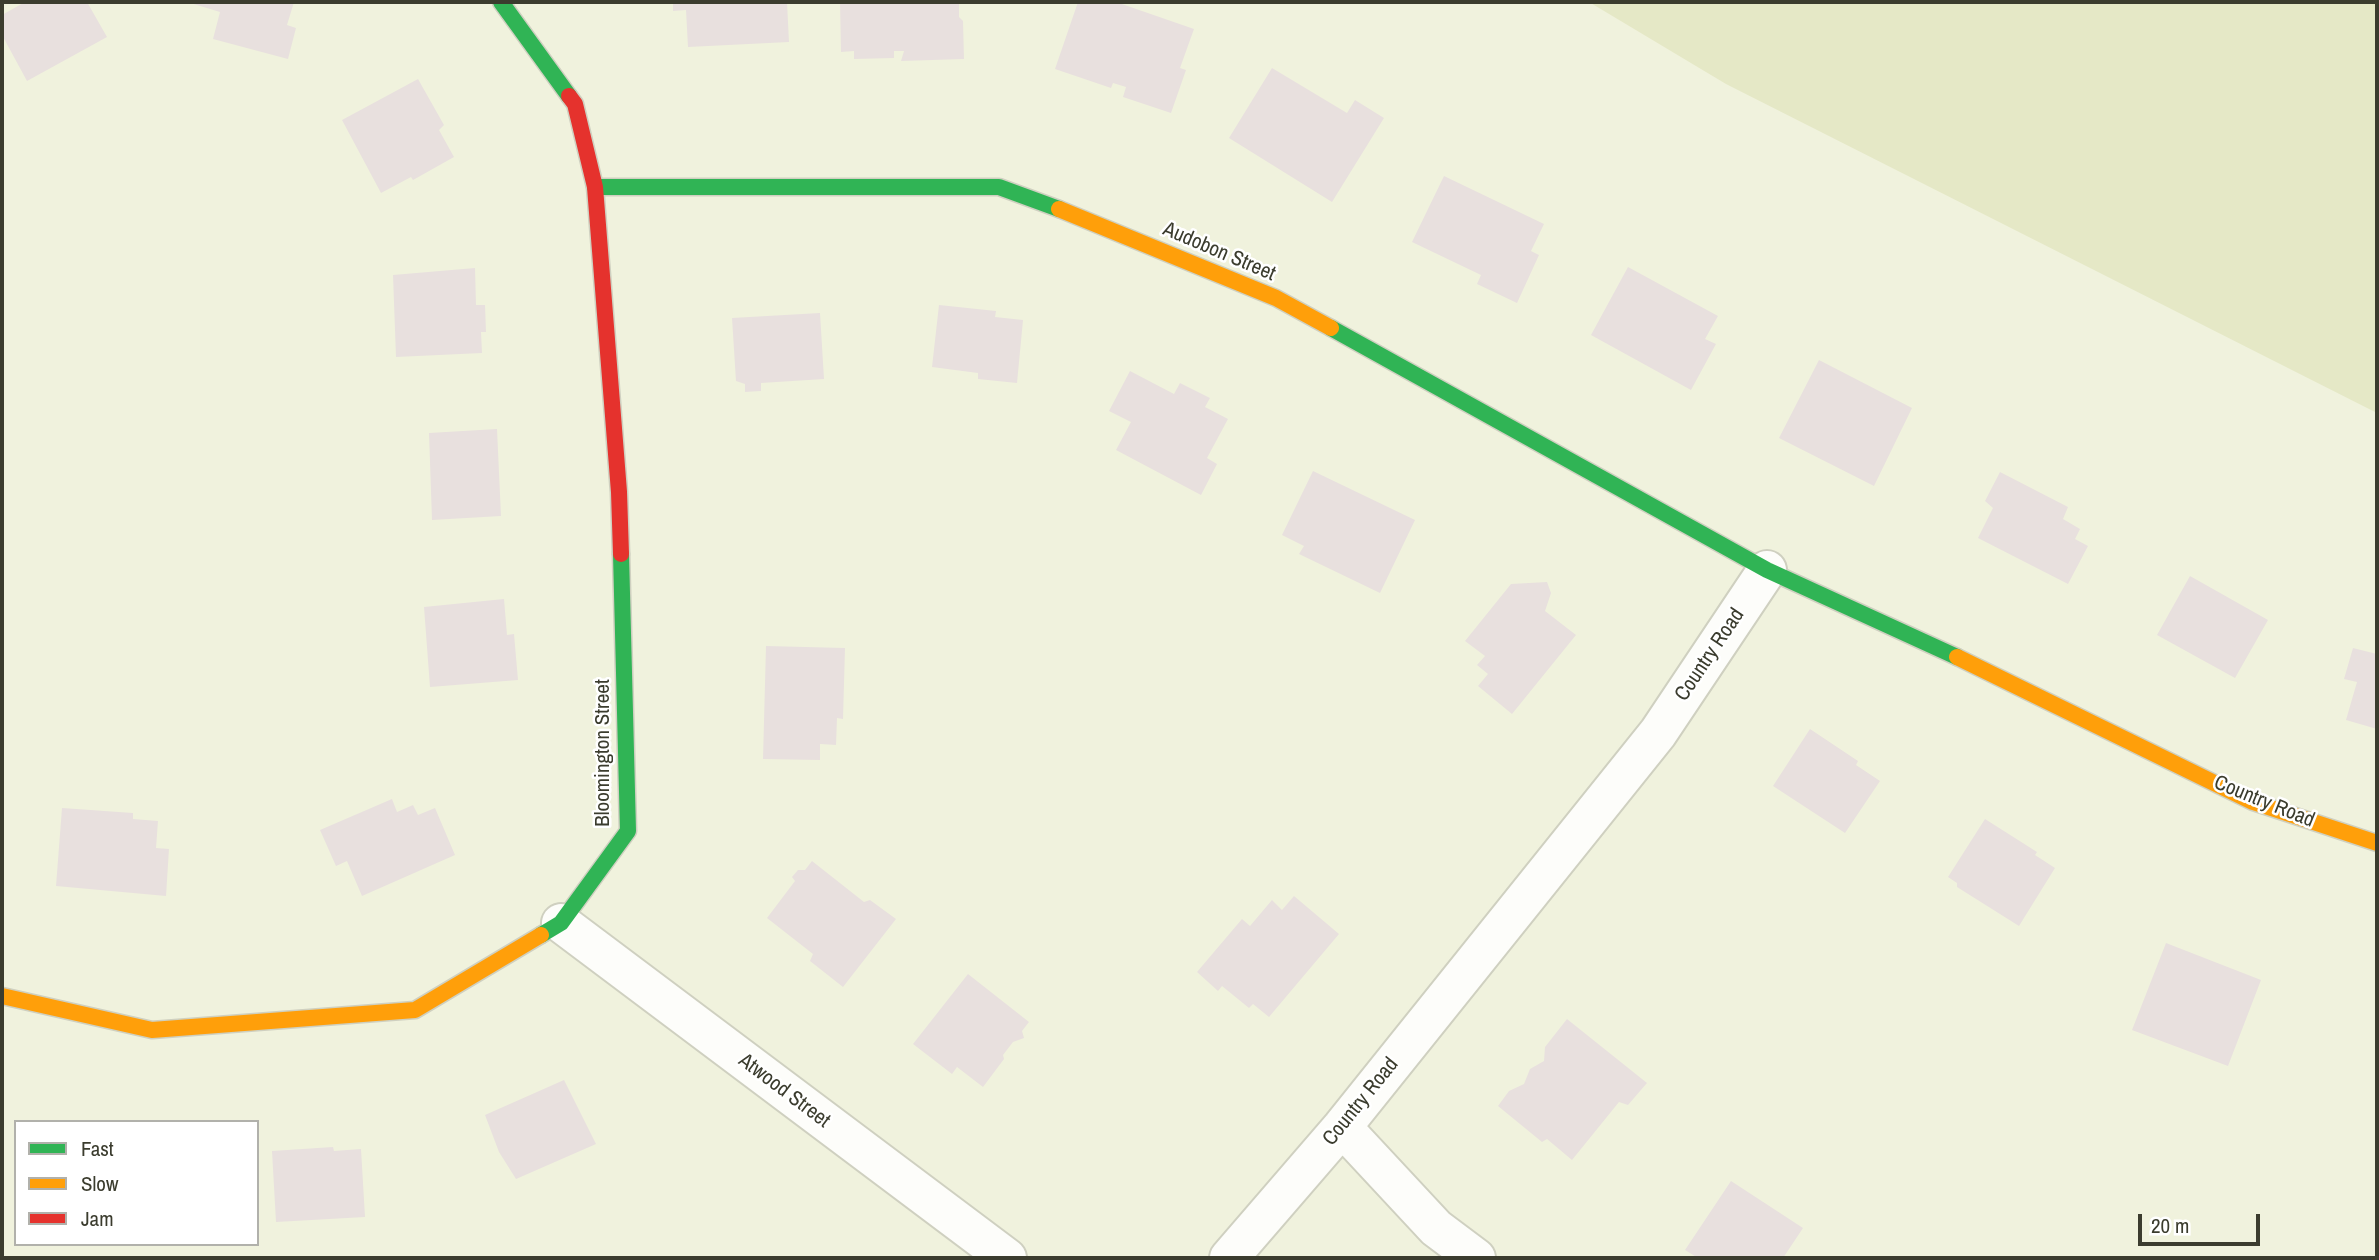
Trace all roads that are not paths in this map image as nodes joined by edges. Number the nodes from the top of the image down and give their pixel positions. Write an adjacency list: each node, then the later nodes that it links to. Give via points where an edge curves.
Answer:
1 (501, 2): 2 (street, Bloomington Street, via 575,104)
2 (595, 187): 3 (street, Audobon Street, via 999,187 1276,298); 5 (street, Bloomington Street, via 619,492 628,831)
3 (1767, 570): 4 (street, Country Road, via 2253,802); 7 (street, Country Road, via 1658,733)
4 (2377, 844)
5 (561, 923): 6 (street, Bloomington Street, via 415,1010 152,1030); 8 (street, Atwood Street)
6 (2, 996)
7 (1342, 1127): 9 (street, Country Road); 10 (street, via 1436,1228)
8 (1007, 1258)
9 (1229, 1258)
10 (1476, 1258)

